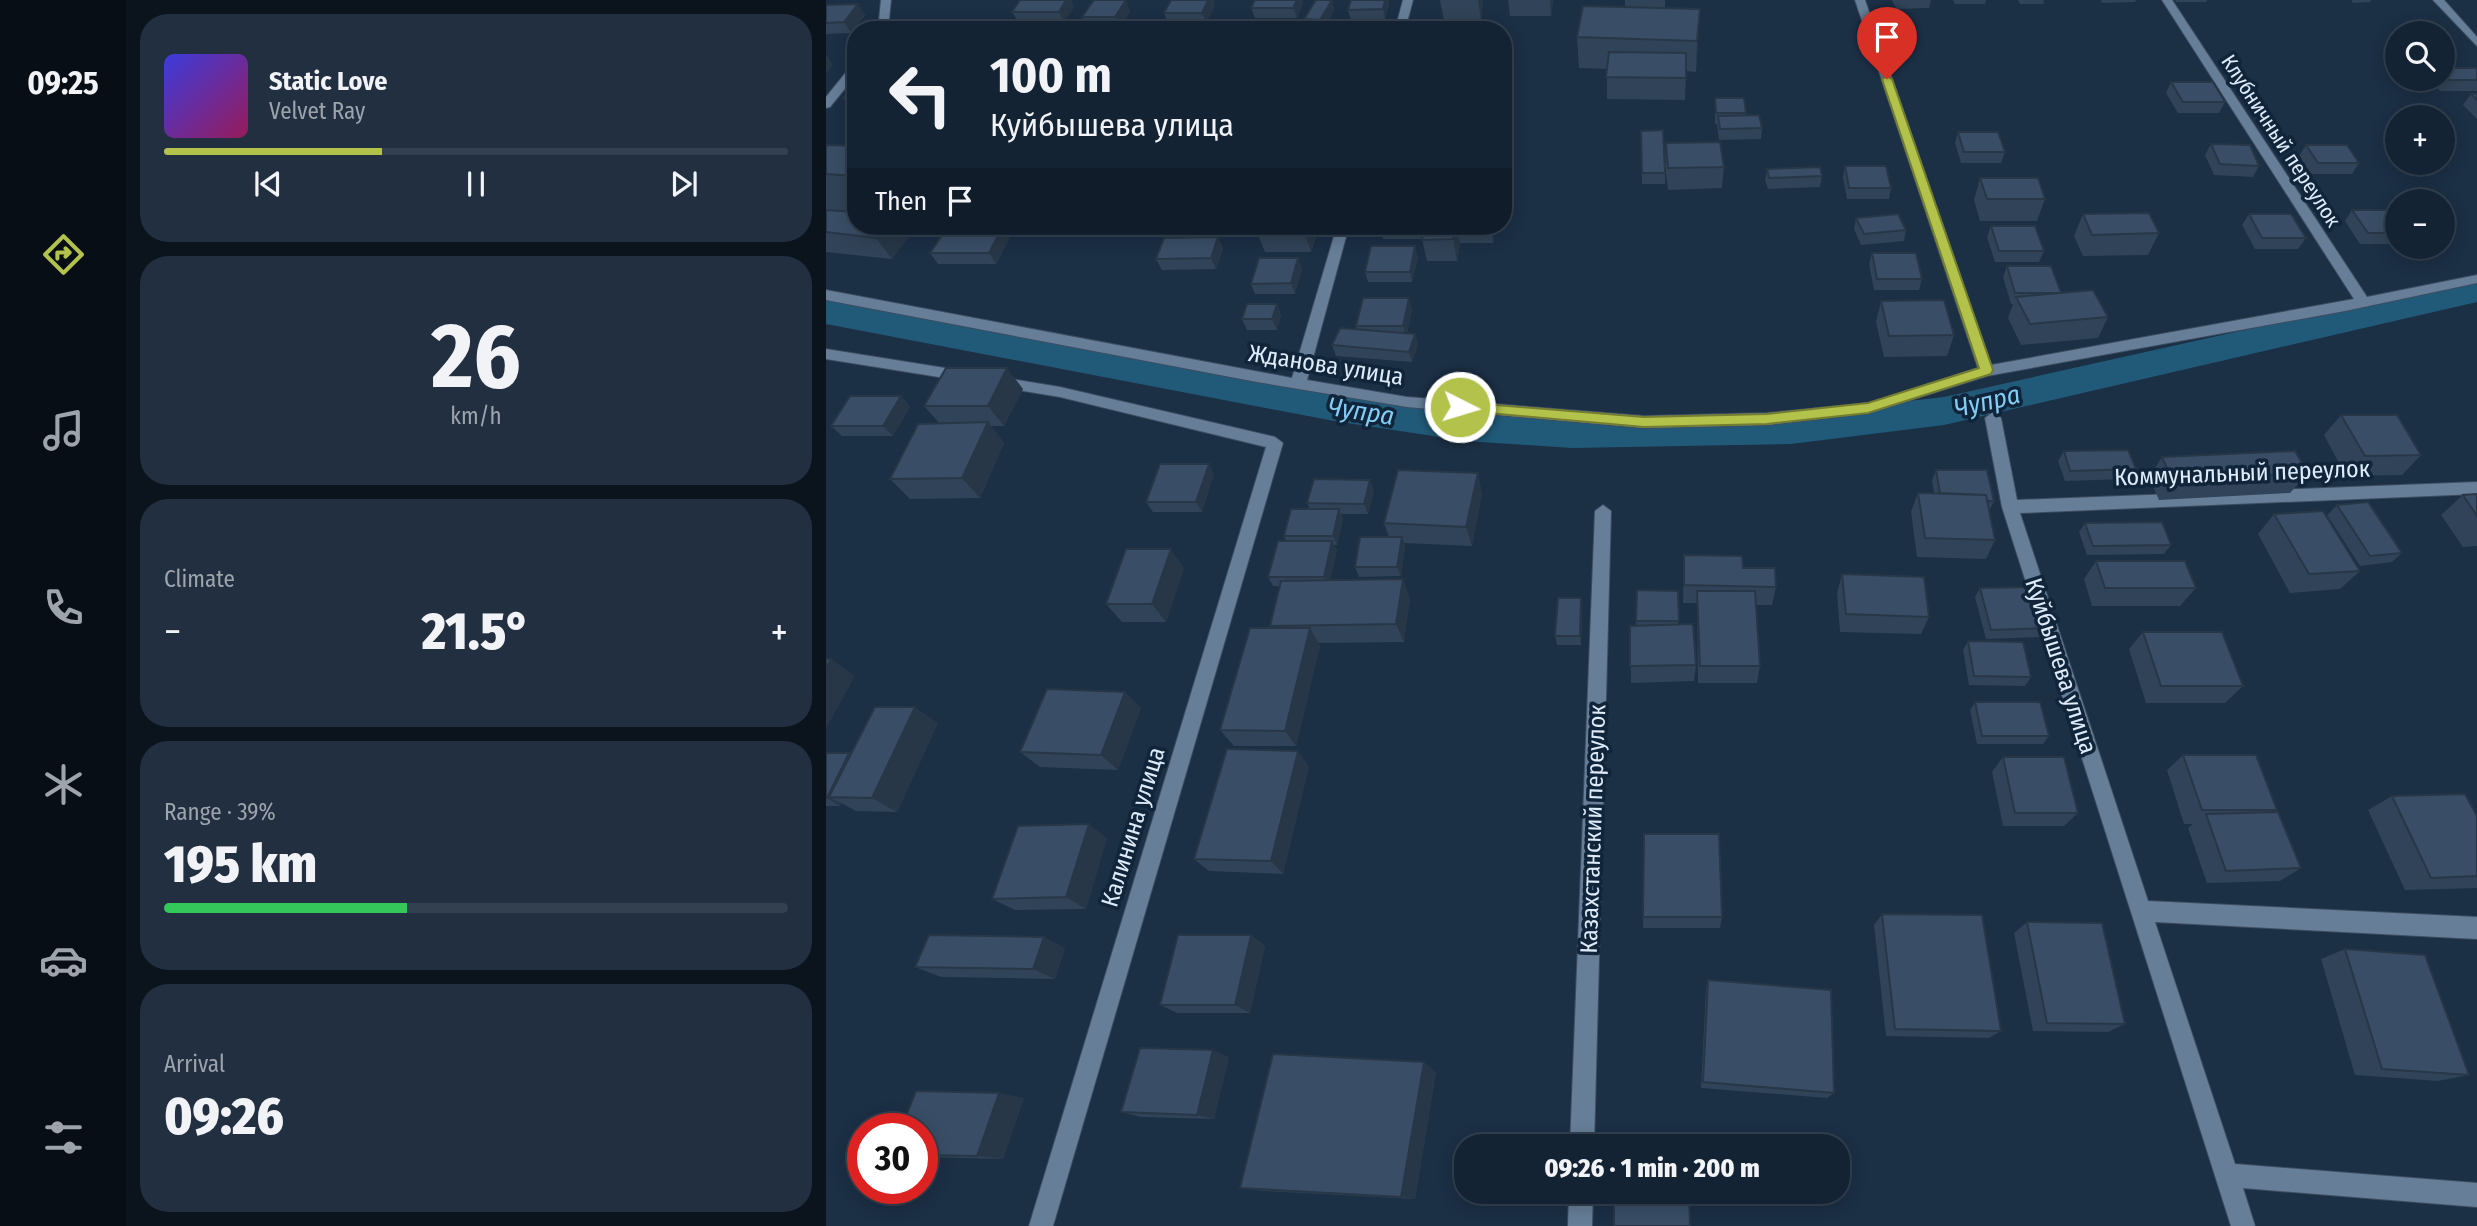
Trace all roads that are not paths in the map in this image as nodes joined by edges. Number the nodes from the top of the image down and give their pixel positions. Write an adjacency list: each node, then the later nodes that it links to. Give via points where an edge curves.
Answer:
1 (886, 0): 6 (street)
2 (1408, 0): 7 (street)
3 (1860, 0): 16 (street)
4 (2167, 0): 14 (street, Клубничный переулок)
5 (2438, 0): 8 (street)
6 (884, 21)
7 (1402, 21)
8 (2477, 43)
9 (847, 78): 10 (street)
10 (826, 105)
11 (1340, 235): 17 (street)
12 (2477, 279): 14 (street, Жданова улица)
13 (826, 295): 17 (street, Жданова улица)
14 (2364, 303): 16 (street, Жданова улица)
15 (826, 354): 28 (street, Калинина улица, via 1060,392 1275,443)
16 (1986, 370): 17 (street, Жданова улица, via 1868,408 1767,419 1644,422 1407,402)
17 (1298, 384)
18 (1993, 418): 20 (street, Куйбышева улица)
19 (2477, 488): 20 (street, Коммунальный переулок)
20 (2010, 507): 22 (street, Куйбышева улица)
21 (1603, 511): 24 (street, Казахстанский переулок)
22 (2141, 911): 23 (street); 25 (street, Куйбышева улица)
23 (2477, 928)
24 (1582, 1134)
25 (2227, 1175): 26 (street); 30 (street, Куйбышева улица)
26 (2477, 1195)
27 (1581, 1204): 29 (street)
28 (1041, 1226)
29 (1580, 1226)
30 (2243, 1226)

